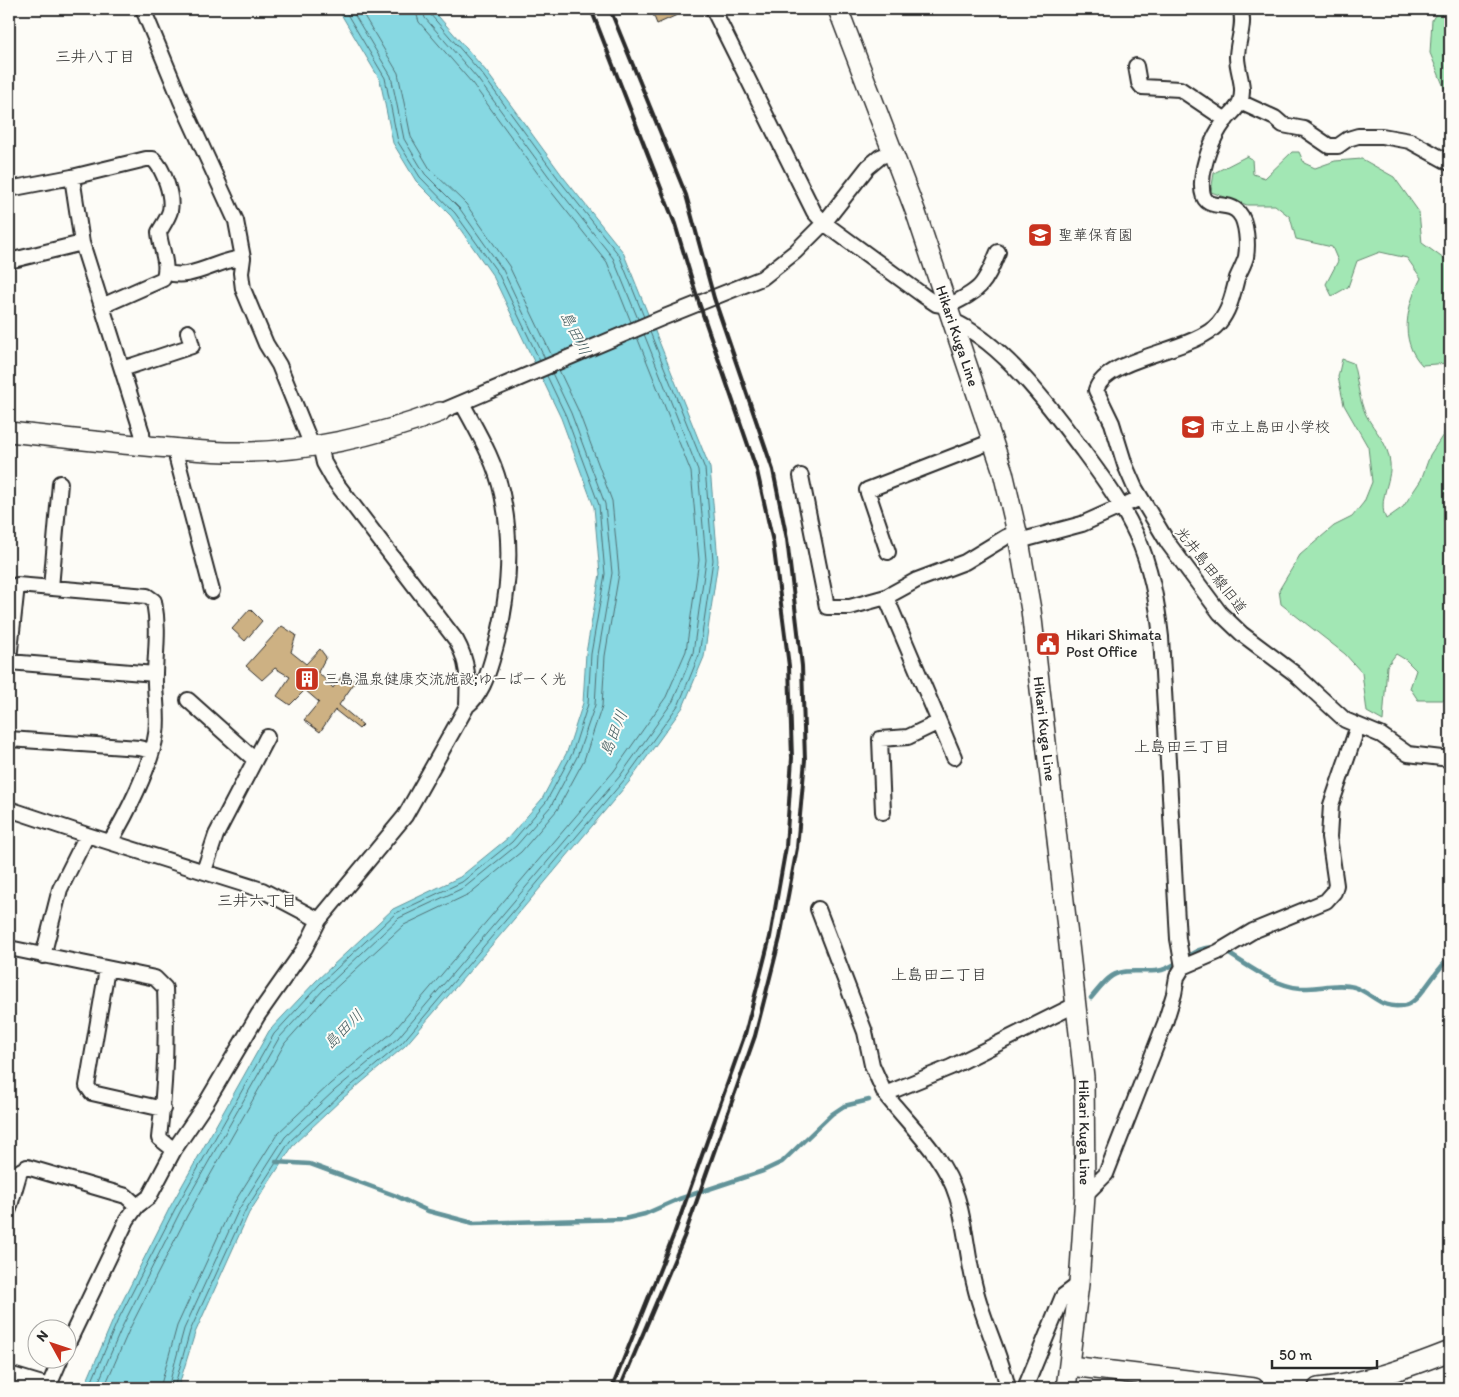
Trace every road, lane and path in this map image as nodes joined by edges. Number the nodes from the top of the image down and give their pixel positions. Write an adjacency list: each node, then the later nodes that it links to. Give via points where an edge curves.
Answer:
1 (143, 9): 15 (street, via 236,221)
2 (713, 9): 12 (street, via 814,212)
3 (838, 9): 8 (main road, Hikari Kuga Line)
4 (1240, 9): 6 (street, via 1242,24 1237,60)
5 (1136, 66): 7 (street, via 1138,84 1142,87 1180,90)
6 (1240, 102): 7 (street); 9 (street, via 1283,125 1304,129 1329,146 1338,146 1358,136 1382,136 1410,141)
7 (1226, 120): 31 (street, 光井島田線旧道, via 1213,141 1202,179 1202,192 1206,201 1216,206 1235,208 1245,226 1246,256 1228,307 1214,329 1177,347 1128,363 1098,383 1096,390)
8 (892, 152): 12 (street, via 868,167); 19 (main road, Hikari Kuga Line)
9 (1450, 163)
10 (72, 177): 11 (street); 13 (street); 17 (street, via 146,159 154,159 160,165 171,202 167,219 159,232)
11 (9, 189)
12 (824, 222): 19 (street); 22 (street, via 795,252 762,278)
13 (82, 242): 16 (street); 18 (street)
14 (998, 252): 19 (street, via 987,280)
15 (243, 258): 17 (street, via 222,261 183,275 174,276); 27 (street, via 242,289 250,310 279,364)
16 (9, 261)
17 (166, 272): 18 (street, via 163,279)
18 (102, 306): 21 (street)
19 (950, 314): 25 (main road, Hikari Kuga Line); 32 (street, via 1031,385)
20 (188, 332): 21 (street, via 192,346)
21 (122, 369): 26 (street)
22 (462, 403): 23 (street); 41 (street, via 490,452 500,486 509,562 500,634 476,699)
23 (440, 412): 27 (main road, via 413,422)
24 (9, 432): 26 (main road)
25 (993, 441): 33 (main road, Hikari Kuga Line); 34 (street, via 867,490)
26 (143, 446): 28 (main road)
27 (316, 446): 28 (main road, via 231,452); 41 (street, via 333,479 456,640 465,656)
28 (177, 448): 36 (street, via 177,459)
29 (801, 476): 37 (street, via 827,607 850,607)
30 (60, 484): 35 (street)
31 (1140, 498): 32 (street); 43 (street, 光井島田線旧道, via 1168,543 1220,612 1242,634 1294,673 1337,714)
32 (1122, 506): 33 (street, via 1082,524); 59 (street, via 1137,536 1155,587)
33 (1018, 536): 37 (street, via 1006,537 965,562 918,580); 61 (main road, Hikari Kuga Line, via 1031,610)
34 (888, 552)
35 (50, 588): 38 (street, via 17,586); 39 (street, via 147,596 154,601 158,627)
36 (212, 591)
37 (886, 597): 42 (street)
38 (9, 661): 39 (street)
39 (155, 674): 46 (street, via 156,733)
40 (188, 700): 49 (street)
41 (467, 706): 56 (street, via 405,816)
42 (939, 722): 47 (street); 51 (street, via 908,737 880,739)
43 (1358, 726): 48 (street, 光井島田線旧道, via 1381,735 1408,754); 59 (street, via 1331,805 1329,837 1336,885 1330,898 1252,931 1218,952)
44 (267, 737): 49 (street)
45 (9, 739): 46 (street, via 139,748)
46 (152, 752): 53 (street, via 124,820)
47 (954, 757)
48 (1450, 759)
49 (254, 760): 54 (street, via 216,834)
50 (9, 810): 52 (street)
51 (882, 812)
52 (87, 835): 53 (street); 58 (street, via 60,888)
53 (110, 842): 54 (street)
54 (204, 871): 56 (street, via 262,890)
55 (818, 909): 62 (street)
56 (319, 920): 64 (street, via 305,948 258,1015)
57 (9, 948): 58 (street)
58 (43, 956): 60 (street)
59 (1182, 963): 65 (street, via 1165,1023 1106,1174)
60 (107, 969): 63 (street, via 156,978 165,988 167,1026); 63 (street, via 87,1086 92,1093)
61 (1077, 1004): 62 (street, via 951,1067); 65 (main road, Hikari Kuga Line, via 1084,1077)
62 (885, 1094): 75 (street, via 935,1156 957,1194 974,1286 998,1349)
63 (163, 1109): 64 (street, via 159,1138)
64 (174, 1150): 66 (street, via 148,1197)
65 (1085, 1195): 68 (main road, Hikari Kuga Line)
66 (137, 1206): 67 (street, via 126,1196 27,1167 20,1171); 69 (street, via 122,1228)
67 (9, 1209)
68 (1079, 1284): 71 (main road, Hikari Kuga Line); 76 (street, via 1063,1296)
69 (78, 1322)
70 (1450, 1351): 79 (main road, via 1395,1373)
71 (1070, 1366): 77 (main road, Hikari Kuga Line); 78 (main road)
72 (56, 1370): 74 (street)
73 (9, 1374): 74 (street)
74 (48, 1387)
75 (1008, 1388)
76 (1025, 1388)
77 (1066, 1388)
78 (1254, 1388)
79 (1318, 1388)

